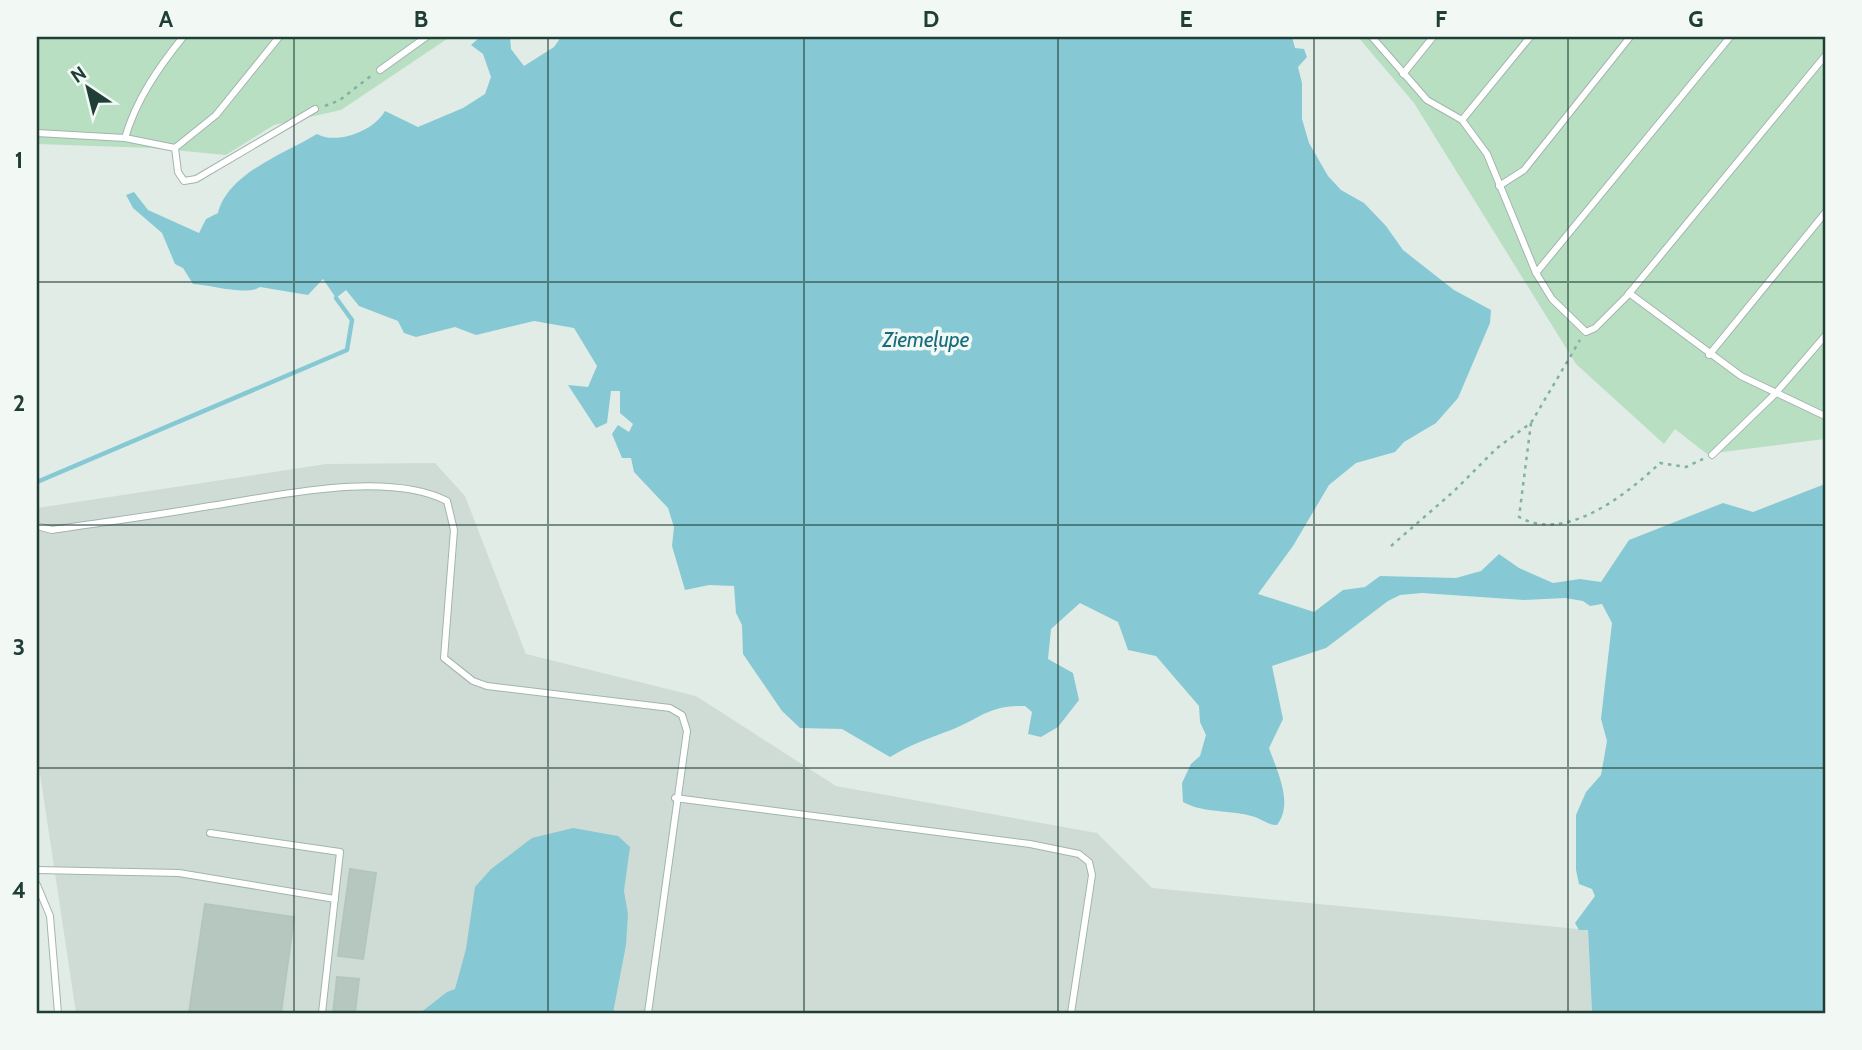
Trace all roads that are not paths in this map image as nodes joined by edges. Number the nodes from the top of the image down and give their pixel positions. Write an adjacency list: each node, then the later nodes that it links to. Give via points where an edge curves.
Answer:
1 (183, 37): 15 (lane, via 131,115)
2 (279, 37): 16 (lane, via 216,115)
3 (426, 37): 10 (lane)
4 (1372, 37): 11 (lane)
5 (1433, 37): 11 (lane)
6 (1530, 37): 13 (lane)
7 (1630, 37): 17 (lane, via 1524,170)
8 (1730, 37): 19 (lane)
9 (1825, 56): 20 (lane)
10 (380, 70)
11 (1403, 75): 13 (lane, via 1427,100)
12 (315, 109): 16 (lane, via 196,178 184,181)
13 (1462, 120): 17 (lane, via 1487,154)
14 (37, 134): 15 (lane)
15 (125, 138): 16 (lane)
16 (175, 148)
17 (1499, 186): 19 (lane)
18 (1825, 213): 22 (lane)
19 (1536, 273): 20 (lane, via 1552,299 1586,331 1595,328)
20 (1629, 293): 22 (lane)
21 (1825, 336): 23 (lane)
22 (1709, 355): 23 (lane)
23 (1775, 394): 24 (lane); 25 (lane)
24 (1825, 416)
25 (1712, 455)
26 (37, 526): 27 (lane, via 52,530 293,492 383,487 429,492 446,501 454,530 444,658 487,686 670,708 682,715 687,731)
27 (675, 798): 34 (lane); 35 (lane, via 1079,854 1089,862 1092,875)
28 (210, 833): 31 (lane, via 340,852)
29 (37, 870): 31 (lane, via 179,873)
30 (37, 885): 32 (lane, via 50,916)
31 (335, 899): 33 (lane)
32 (58, 1013)
33 (321, 1013)
34 (648, 1013)
35 (1070, 1013)

